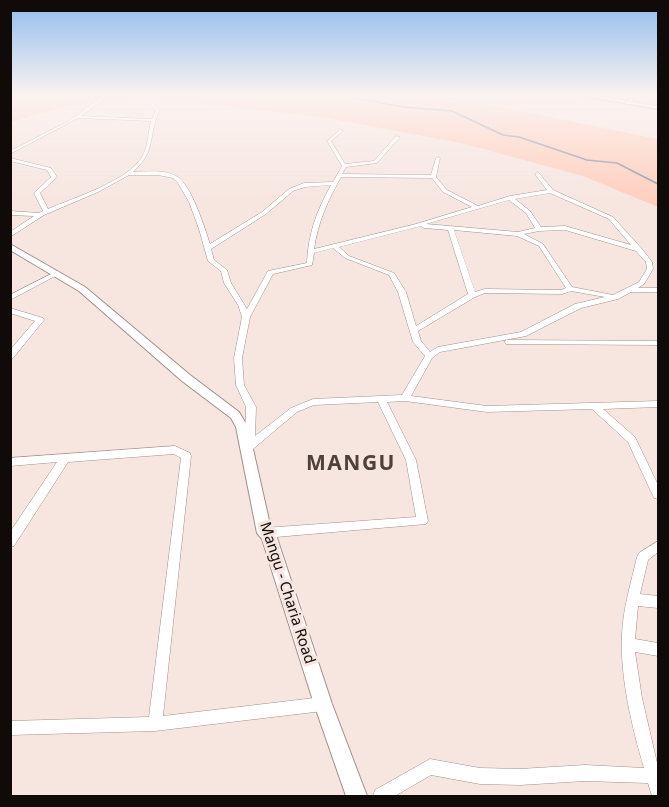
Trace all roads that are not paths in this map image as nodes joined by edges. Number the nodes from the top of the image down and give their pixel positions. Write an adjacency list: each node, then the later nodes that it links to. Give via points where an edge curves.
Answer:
1 (48, 133): 5 (street)
2 (151, 133): 9 (street, via 148,151)
3 (338, 133): 8 (street, via 329,141)
4 (398, 137): 8 (street, via 375,162)
5 (10, 153)
6 (438, 158): 12 (street)
7 (10, 159): 18 (street, via 49,169 54,177 37,193)
8 (344, 166): 11 (street)
9 (128, 173): 18 (street); 26 (street, via 169,176 180,181 205,233)
10 (538, 174): 14 (street)
11 (339, 175): 12 (street); 13 (street)
12 (433, 177): 16 (street, via 445,191)
13 (332, 183): 26 (street, via 304,184 291,190 264,213); 28 (street, via 318,214)
14 (551, 191): 15 (street); 27 (street, via 607,215)
15 (510, 198): 16 (street); 21 (street, via 528,212)
16 (476, 207): 19 (street)
17 (10, 213): 18 (street)
18 (44, 213): 23 (street)
19 (418, 225): 20 (street); 25 (street)
20 (450, 228): 22 (street); 33 (street)
21 (539, 229): 22 (street); 27 (street, via 565,228)
22 (518, 234): 30 (street, via 540,245)
23 (10, 236)
24 (10, 246): 29 (street, Mangu - Charia Road)
25 (335, 247): 28 (street); 38 (street, via 346,256 392,274 402,292)
26 (208, 248): 37 (street, via 211,261 224,270)
27 (640, 250): 31 (street, via 650,269)
28 (310, 252): 37 (street, via 307,265 270,272)
29 (57, 273): 35 (street); 47 (street, Mangu - Charia Road, via 82,289 235,415)
30 (570, 289): 33 (street, via 485,291); 34 (street)
31 (633, 290): 32 (street); 34 (street)
32 (658, 290)
33 (472, 295): 38 (street)
34 (615, 297): 39 (street, via 578,306 524,334)
35 (10, 298)
36 (10, 310): 41 (street, via 40,320)
37 (246, 316): 47 (street, via 238,372 251,407)
38 (413, 331): 42 (street)
39 (495, 341): 40 (street); 42 (street, via 444,347)
40 (658, 343)
41 (10, 356)
42 (429, 357): 43 (street)
43 (405, 398): 44 (street); 46 (street, via 479,409)
44 (381, 399): 47 (street, via 304,405); 51 (street, via 411,460 422,521)
45 (658, 404): 46 (street)
46 (594, 406): 50 (street, via 632,440)
47 (250, 452): 51 (street, Mangu - Charia Road)
48 (65, 458): 49 (street); 52 (street); 59 (street, via 175,450 186,456)
49 (10, 462)
50 (658, 495)
51 (264, 533): 58 (street, Mangu - Charia Road, via 268,535)
52 (11, 542)
53 (658, 546): 54 (street, via 643,557)
54 (633, 599): 55 (street); 56 (street)
55 (658, 602)
56 (628, 644): 57 (street); 61 (street)
57 (658, 649)
58 (323, 704): 59 (street); 62 (street, Mangu - Charia Road)
59 (155, 724): 60 (street)
60 (10, 728)
61 (656, 783): 63 (street, via 585,773 480,776 430,767)
62 (357, 796)
63 (381, 796)

